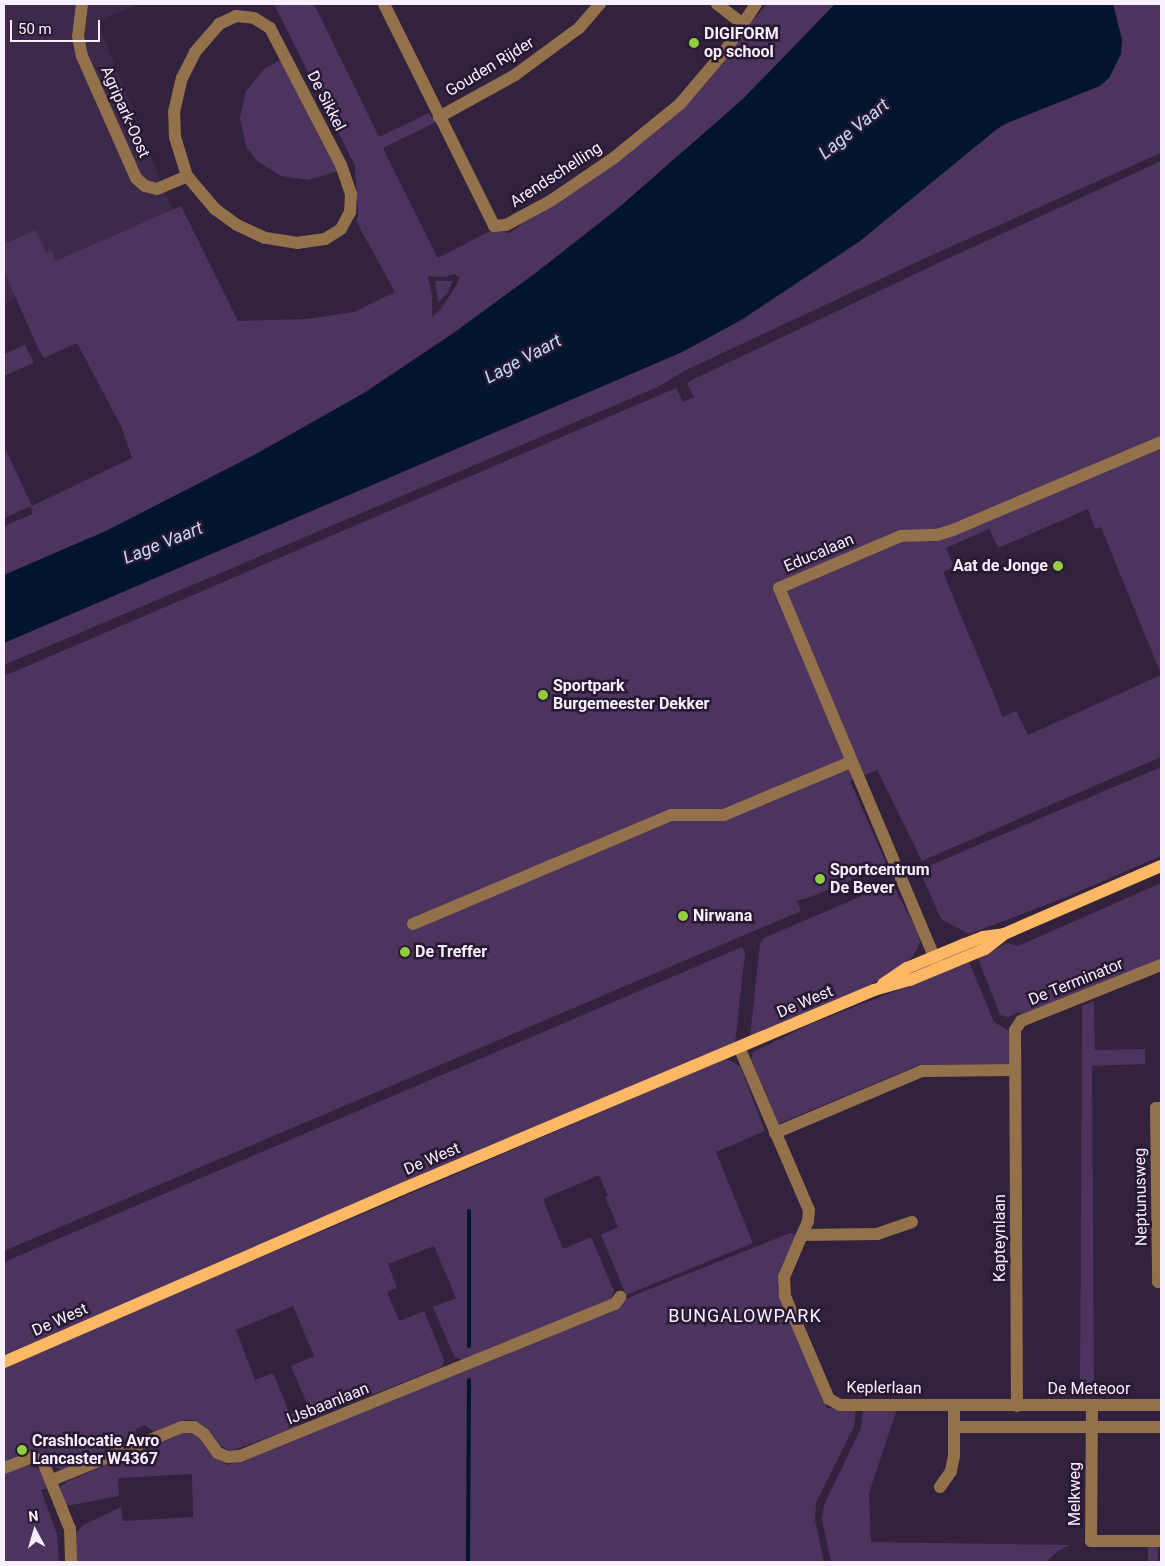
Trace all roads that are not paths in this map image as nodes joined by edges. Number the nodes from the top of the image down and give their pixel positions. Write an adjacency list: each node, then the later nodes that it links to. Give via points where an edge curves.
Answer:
1 (82, 4): 8 (street, Agripark-Oost, via 78,36 82,56 136,178 145,186 157,189)
2 (600, 4): 7 (street, Gouden Rijder, via 579,28 515,75)
3 (717, 4): 6 (street)
4 (756, 4): 6 (street, Arendschelling)
5 (387, 5): 7 (street, Arendschelling)
6 (741, 23): 7 (street, Arendschelling, via 725,51 680,104 615,157 552,200 506,225 494,226)
7 (440, 116)
8 (186, 176): 8 (street, De Sikkel, via 215,209 237,225 265,238 298,243 325,238 341,229 350,212 351,194 341,165 270,28 254,18 236,16 219,24 195,52 182,78 174,112 175,137)
9 (1161, 442): 10 (street, Educalaan, via 953,530 937,535 901,536 779,588)
10 (851, 762): 12 (street, via 724,815 671,815); 13 (street, Educalaan)
11 (1161, 866): 13 (main road, De West, via 1004,934 985,949)
12 (413, 924)
13 (937, 962): 15 (main road, De West, via 910,980 874,990)
14 (1161, 965): 16 (street, De Terminator, via 1021,1021 1015,1035)
15 (739, 1047): 18 (street, Keplerlaan); 23 (main road, De West)
16 (1016, 1070): 18 (street, via 922,1070); 27 (street, Kapteynlaan)
17 (1159, 1108): 21 (street, Neptunusweg, via 1158,1282)
18 (775, 1133): 20 (street, Keplerlaan, via 809,1210)
19 (912, 1222): 20 (street, via 876,1234)
20 (802, 1235): 26 (street, Keplerlaan, via 784,1277 785,1296 829,1399 840,1405)
21 (1161, 1282)
22 (620, 1297): 32 (street, IJsbaanlaan, via 615,1304 240,1456 228,1457 218,1453 204,1434 194,1427 182,1426)
23 (4, 1362)
24 (1092, 1405): 25 (street, De Meteoor); 27 (street, De Meteoor); 29 (street, Melkweg)
25 (1161, 1405)
26 (954, 1406): 27 (street, Keplerlaan); 28 (street)
27 (1017, 1406)
28 (954, 1426): 29 (street); 33 (street, via 951,1471)
29 (1091, 1427): 30 (street); 34 (street, Melkweg, via 1090,1542)
30 (1161, 1427)
31 (4, 1468): 32 (street, via 33,1457 40,1458)
32 (52, 1480): 35 (street, via 70,1529)
33 (940, 1487)
34 (1161, 1541)
35 (71, 1562)

